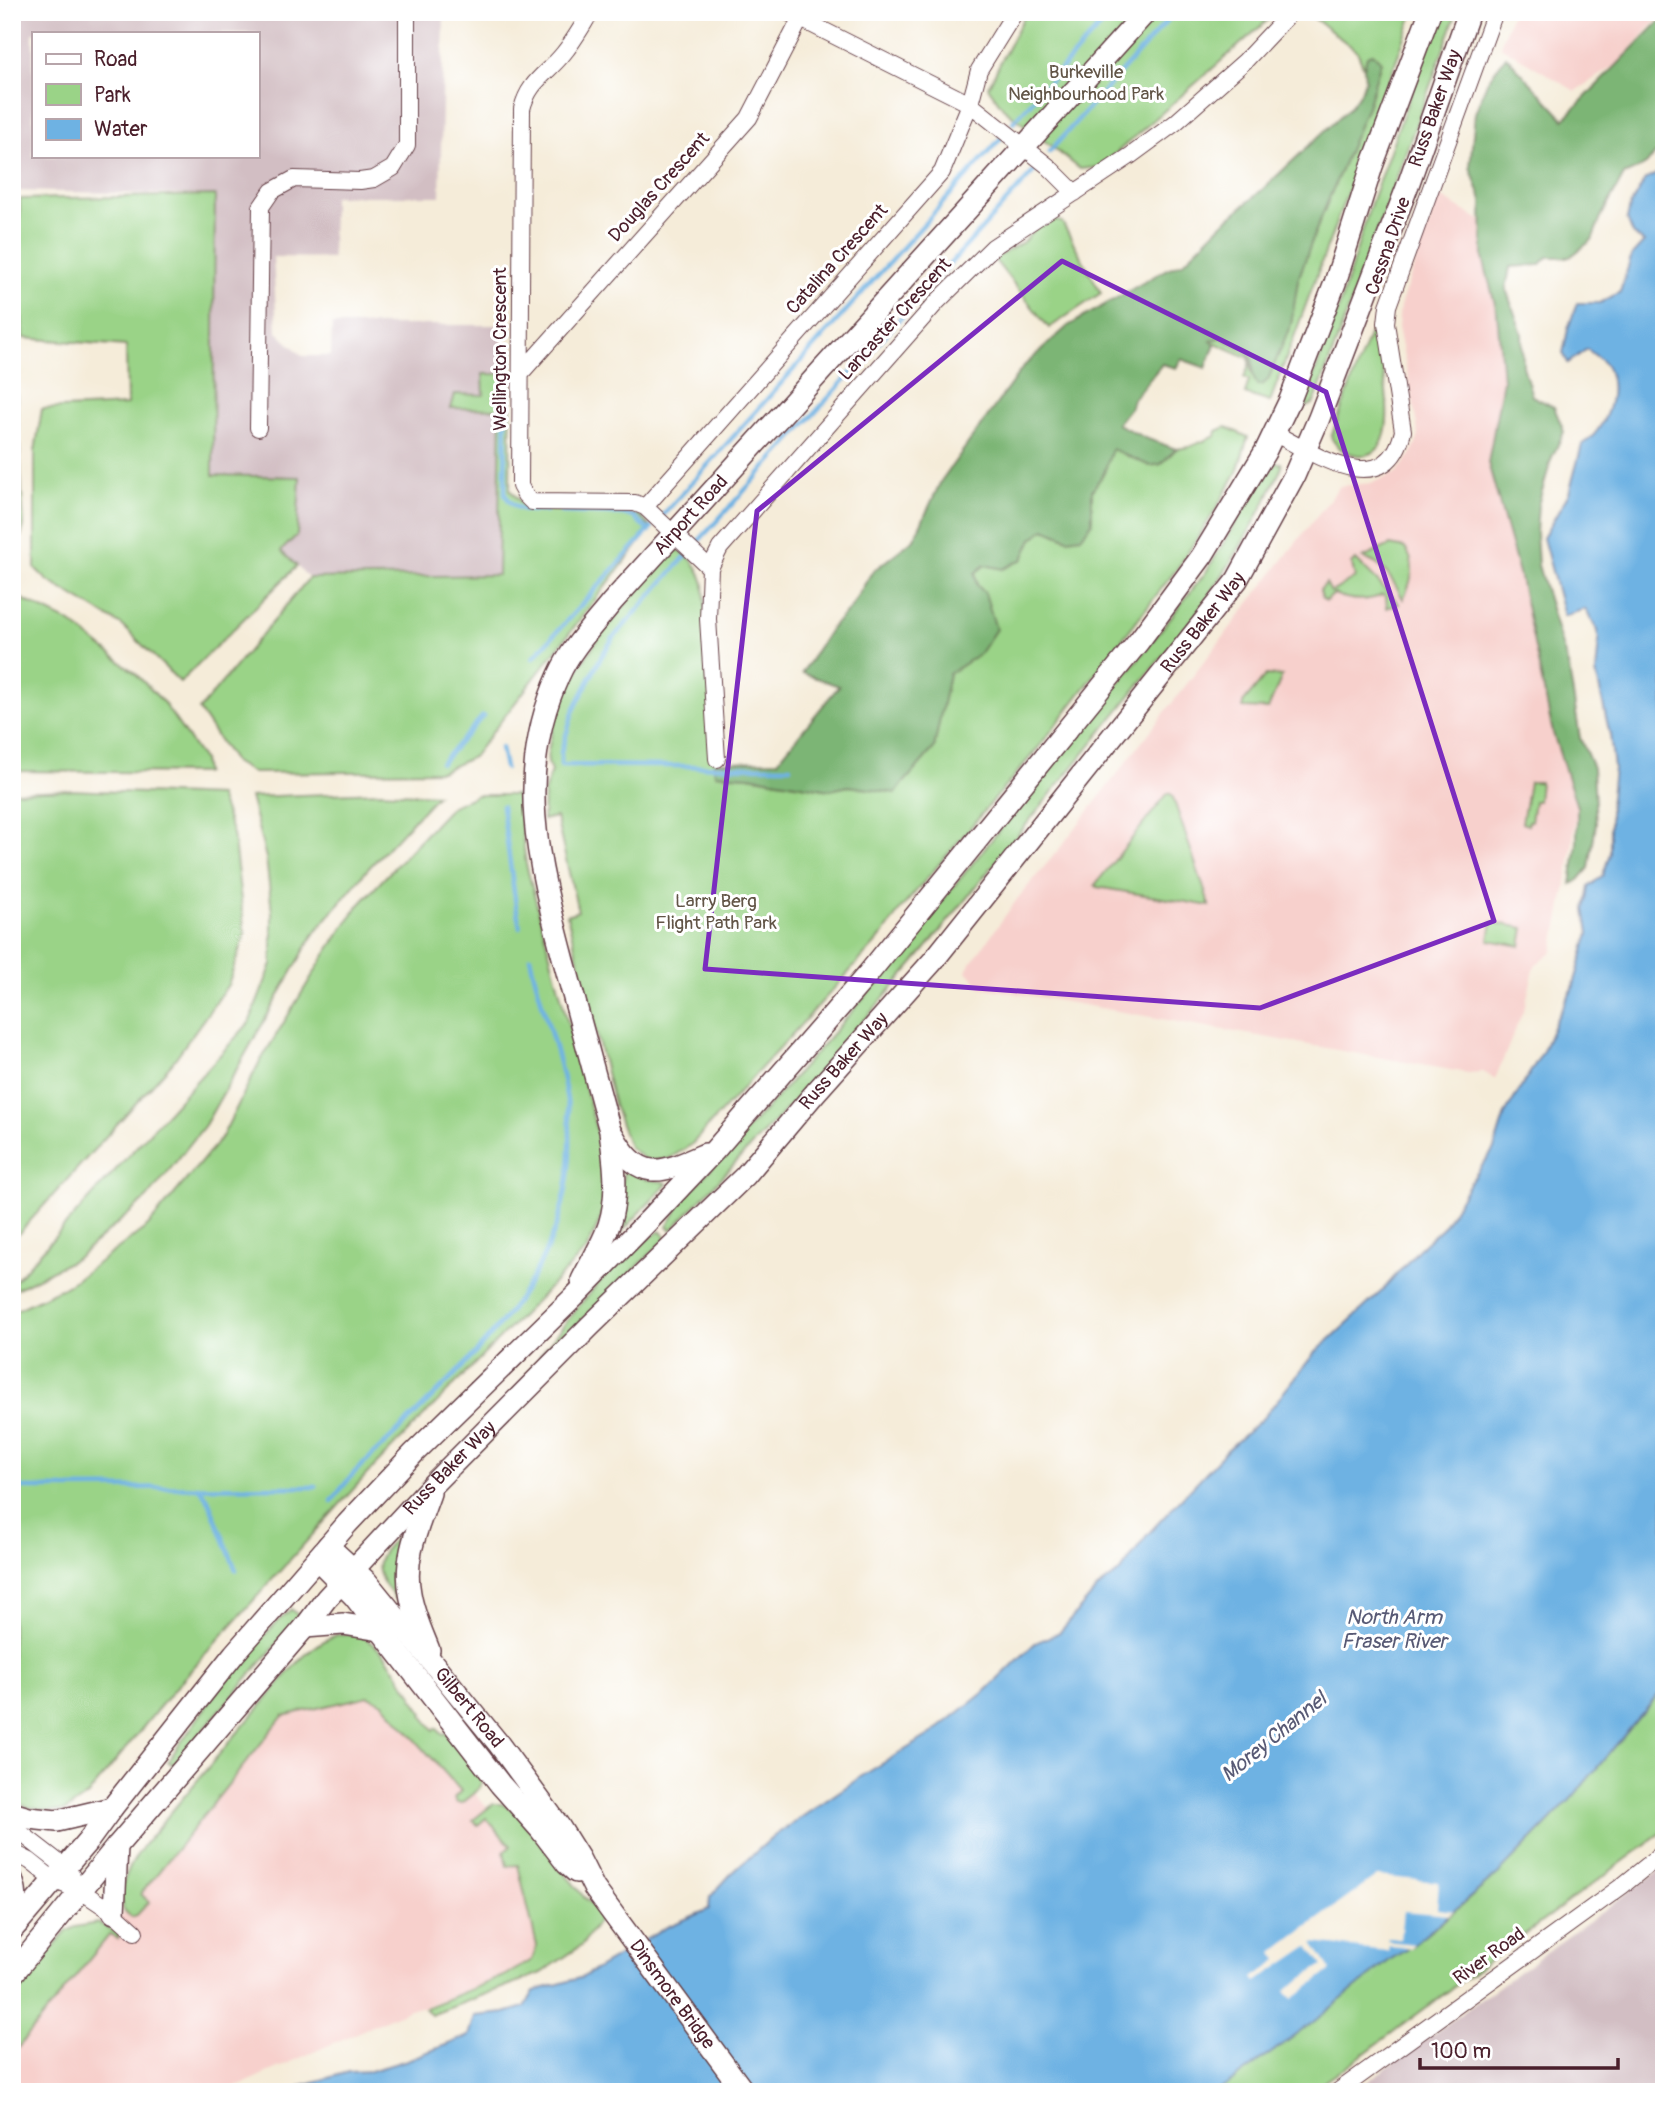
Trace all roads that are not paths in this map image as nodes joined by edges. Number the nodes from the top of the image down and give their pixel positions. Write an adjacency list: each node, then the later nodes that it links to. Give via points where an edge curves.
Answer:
1 (407, 12): 14 (street, via 407,145 393,168 360,181 293,179 272,191 261,207)
2 (591, 12): 13 (street, Wellington Crescent, via 563,54 525,95 522,109)
3 (1015, 12): 10 (street, Catalina Crescent, via 979,70)
4 (1146, 12): 11 (main road, Airport Road)
5 (1291, 12): 12 (street, Lancaster Crescent, via 1245,61 1175,123)
6 (1430, 12): 15 (main road, Russ Baker Way, via 1372,166 1335,283)
7 (1469, 12): 16 (main road, Russ Baker Way)
8 (1495, 12): 16 (street, Cessna Drive, via 1388,306 1386,323 1403,431 1400,444 1379,466 1365,470 1348,469)
9 (797, 15): 10 (street); 13 (street, Douglas Crescent, via 749,118)
10 (971, 104): 11 (street); 17 (street, Catalina Crescent, via 942,172)
11 (1024, 147): 12 (street); 18 (main road, Airport Road)
12 (1075, 193): 19 (street, Lancaster Crescent, via 993,247 937,302 720,548)
13 (521, 373): 17 (street, Wellington Crescent, via 520,486 525,495 532,502 635,503)
14 (258, 428)
15 (1274, 433): 16 (street, Cessna Drive); 22 (main road, Russ Baker Way, via 1202,556 1139,640 876,965)
16 (1306, 449): 24 (main road, Russ Baker Way, via 1237,580 933,961 745,1176)
17 (645, 507): 18 (street)
18 (674, 533): 19 (street); 21 (main road, Airport Road, via 568,657 535,751 533,799 539,858)
19 (710, 568): 20 (street, Lancaster Crescent, via 708,620)
20 (718, 759)
21 (610, 1130): 22 (main road, via 632,1162 648,1170 663,1171); 23 (main road, via 613,1208 609,1226)
22 (714, 1150): 23 (main road, Russ Baker Way)
23 (574, 1297): 25 (main road, Russ Baker Way, via 414,1453)
24 (434, 1483): 26 (main road, Russ Baker Way); 29 (main road, via 411,1548 408,1571 414,1610)
25 (322, 1553): 26 (main road, Gilbert Road); 30 (main road, Russ Baker Way, via 234,1654)
26 (348, 1576): 27 (main road, Russ Baker Way); 28 (main road, Gilbert Road); 29 (main road, Gilbert Road, via 374,1591)
27 (305, 1627): 28 (main road, via 343,1624); 33 (main road, Russ Baker Way)
28 (380, 1630): 39 (main road, Gilbert Road, via 493,1775 567,1864)
29 (436, 1669): 39 (main road, Gilbert Road, via 534,1792)
30 (112, 1808): 31 (main road, via 57,1821); 36 (main road, Russ Baker Way)
31 (12, 1813)
32 (12, 1826): 36 (street)
33 (117, 1846): 38 (main road, Russ Baker Way); 40 (main road)
34 (12, 1852): 36 (street)
35 (1664, 1852): 45 (street, River Road)
36 (60, 1875): 38 (street); 41 (main road, Russ Baker Way)
37 (12, 1880): 41 (main road)
38 (81, 1891): 40 (street); 43 (main road, Russ Baker Way)
39 (596, 1891): 44 (main road, Dinsmore Bridge)
40 (114, 1913): 42 (street)
41 (15, 1926)
42 (135, 1932)
43 (12, 1975)
44 (744, 2092)
45 (1337, 2092)

